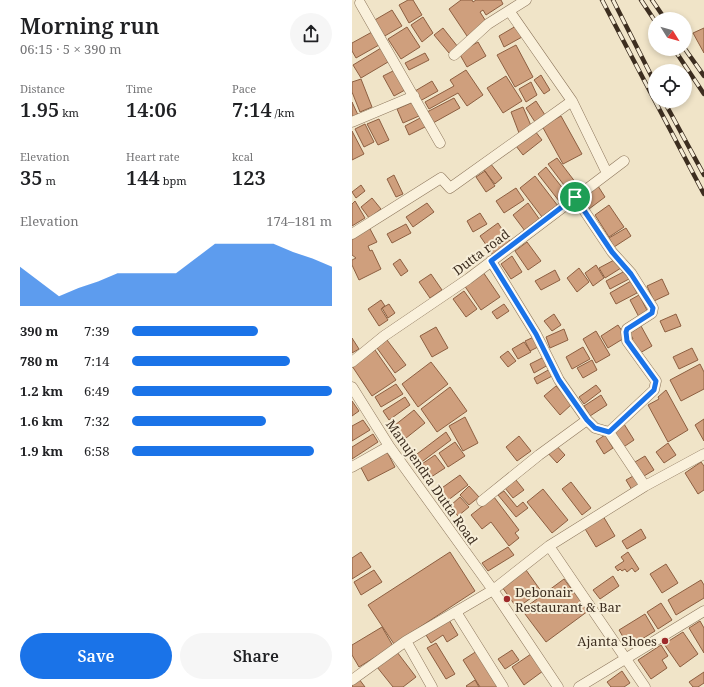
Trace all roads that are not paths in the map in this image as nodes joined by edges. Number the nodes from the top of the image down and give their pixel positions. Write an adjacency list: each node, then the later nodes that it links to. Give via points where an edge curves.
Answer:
1 (526, 0): 3 (street)
2 (358, 3): 5 (street)
3 (510, 12): 4 (street, via 488,24); 6 (street)
4 (454, 55)
5 (414, 96): 7 (street); 8 (street)
6 (572, 101): 10 (street); 12 (street, via 450,188 442,178)
7 (352, 122)
8 (440, 143)
9 (624, 161): 10 (street, Dutta road)
10 (607, 173): 11 (street, Dutta road)
11 (575, 197): 13 (street, Dutta road); 17 (street, via 653,308 652,313 627,329 626,336 656,381 654,390)
12 (352, 234)
13 (491, 261): 14 (street, Dutta road, via 384,336); 16 (street, via 536,334 559,380)
14 (352, 362)
15 (352, 387): 18 (street, Manujendra Dutta Road)
16 (587, 420): 17 (street, via 595,428); 22 (street)
17 (609, 432): 21 (street)
18 (389, 446): 20 (street); 24 (street, Manujendra Dutta Road)
19 (704, 454): 21 (street)
20 (352, 467)
21 (645, 486): 23 (street)
22 (482, 502)
23 (549, 546): 24 (street); 28 (street)
24 (493, 590): 26 (street); 32 (street, Manujendra Dutta Road)
25 (704, 611): 28 (street)
26 (456, 612): 27 (street); 31 (street)
27 (406, 641): 29 (street); 30 (street)
28 (626, 659): 33 (street); 34 (street)
29 (352, 680)
30 (432, 687)
31 (503, 687)
32 (558, 687)
33 (579, 687)
34 (645, 687)

